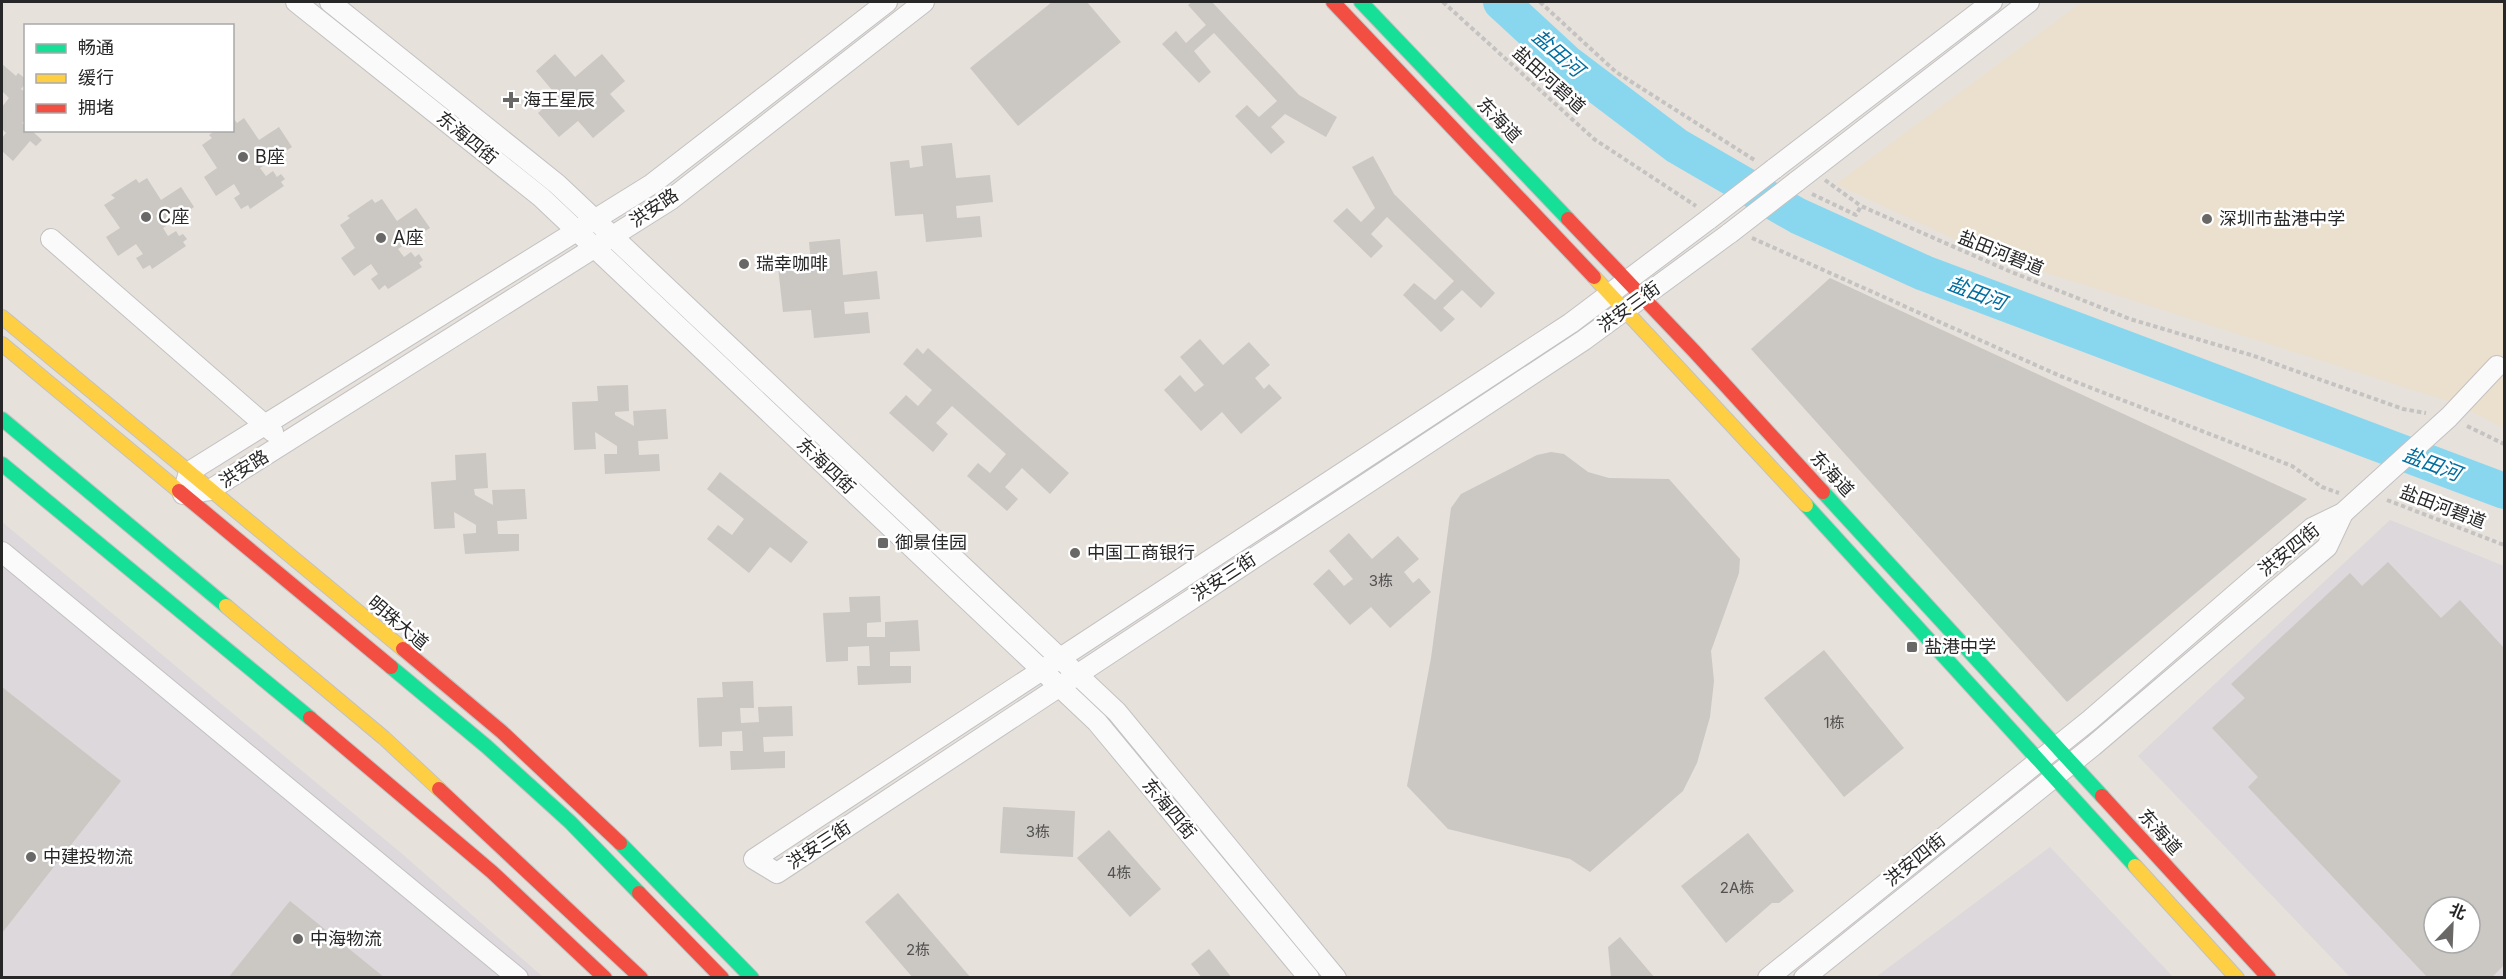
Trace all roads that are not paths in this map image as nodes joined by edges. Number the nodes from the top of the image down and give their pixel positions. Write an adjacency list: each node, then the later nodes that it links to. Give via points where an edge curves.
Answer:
1 (296, 2): 10 (street, 东海四街)
2 (330, 2): 9 (street, 东海四街, via 557,184)
3 (887, 2): 9 (street, 洪安路, via 652,184)
4 (924, 2): 11 (street, 洪安路, via 670,200)
5 (1333, 2): 15 (street)
6 (1361, 2): 14 (street, 东海道)
7 (1992, 2): 14 (street, 洪安三街, bridge, via 1766,166 1709,219)
8 (2030, 2): 16 (street, 洪安三街, bridge, via 1812,170 1802,187 1730,233)
9 (595, 220): 10 (street, 洪安路); 11 (street, 东海四街)
10 (577, 230): 13 (street, 东海四街); 22 (street, 洪安路)
11 (612, 236): 13 (street, 洪安路); 30 (street, 东海四街)
12 (51, 239): 22 (street)
13 (595, 247): 23 (street, 洪安路); 31 (street, 东海四街)
14 (1627, 281): 15 (street, 洪安三街); 16 (street, 东海道)
15 (1610, 294): 17 (street); 30 (street, 洪安三街)
16 (1643, 297): 17 (street, 洪安三街); 34 (street, 东海道)
17 (1625, 310): 32 (street, 洪安三街); 35 (street)
18 (2, 317): 25 (street, 明珠大道)
19 (2, 344): 27 (street)
20 (2497, 366): 28 (street, via 2449,417)
21 (2, 419): 40 (street, via 384,738)
22 (266, 425): 23 (street); 25 (street, 洪安路)
23 (284, 443): 26 (street, 洪安路)
24 (2, 464): 39 (street, via 402,794)
25 (189, 472): 26 (street, 明珠大道); 27 (street, 洪安路)
26 (210, 490): 27 (street, 洪安路); 42 (street, 明珠大道, via 501,732 665,887)
27 (183, 494): 41 (street, via 486,746 570,822)
28 (2356, 501): 34 (street, 洪安四街, via 2312,528); 36 (street, 洪安四街, via 2327,547)
29 (2, 552): 38 (street)
30 (1060, 658): 31 (street, 洪安三街); 32 (street, 东海四街)
31 (1042, 670): 33 (street, 东海四街); 33 (street, 洪安三街, via 754,859 777,873)
32 (1077, 674): 33 (street, 洪安三街); 44 (street, 东海四街, via 1117,712)
33 (1059, 686): 43 (street, 东海四街, via 1097,722)
34 (2058, 746): 35 (street, 洪安四街); 36 (street, 东海道)
35 (2039, 761): 37 (street); 45 (street, 洪安四街)
36 (2072, 762): 37 (street, 洪安四街); 48 (street, 东海道)
37 (2054, 777): 46 (street, 洪安四街); 47 (street)
38 (518, 978)
39 (605, 978)
40 (641, 978)
41 (722, 978)
42 (752, 978)
43 (1309, 978)
44 (1336, 978)
45 (1768, 978)
46 (1804, 978)
47 (2237, 978)
48 (2269, 978)

